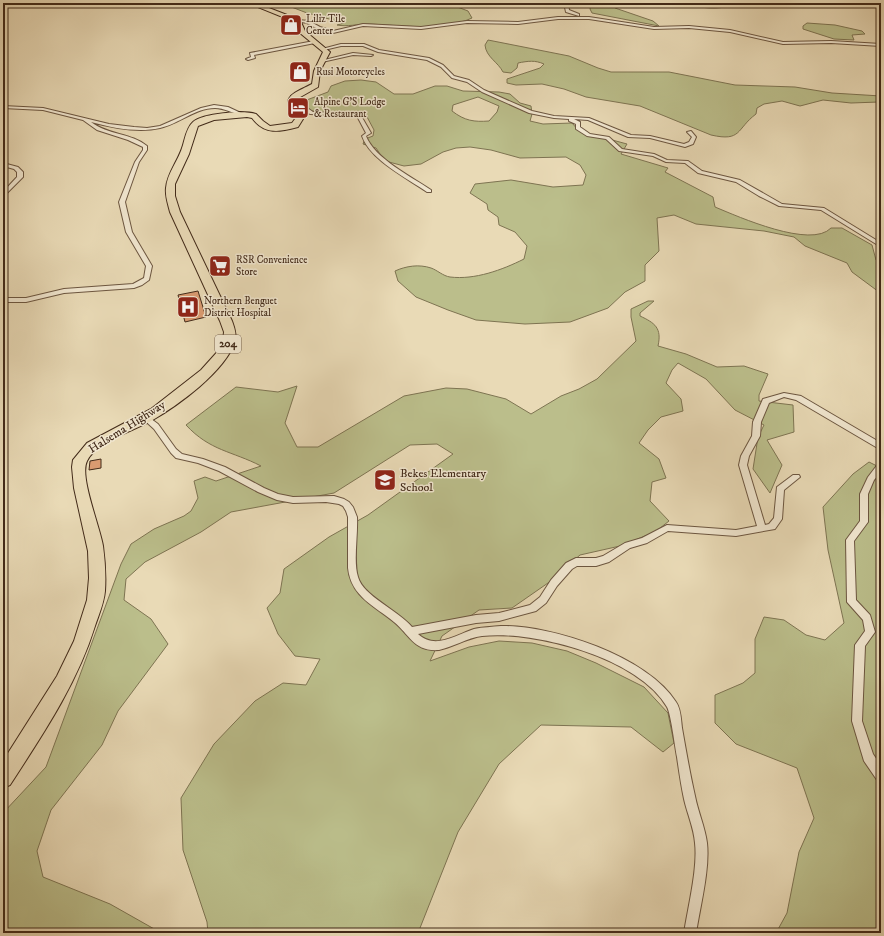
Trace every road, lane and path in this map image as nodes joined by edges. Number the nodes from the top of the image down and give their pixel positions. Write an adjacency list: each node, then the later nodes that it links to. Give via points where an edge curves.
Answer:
1 (251, 3): 4 (highway)
2 (566, 3): 3 (street, via 569,12)
3 (586, 18): 4 (street, via 558,18 518,23 467,22 422,28 363,25 333,32 308,22); 6 (street, via 654,28 690,27 730,31 783,43)
4 (298, 21): 5 (highway, via 302,32)
5 (319, 45): 7 (street); 11 (highway, via 327,52); 15 (street, via 362,44 378,51 428,59 442,66 451,75 468,81 483,91 531,112)
6 (881, 45)
7 (251, 54): 8 (street); 10 (street, via 254,57)
8 (244, 55)
9 (371, 56): 11 (street, via 353,54)
10 (248, 59)
11 (322, 61): 12 (highway, via 315,85)
12 (293, 97): 14 (highway, Halsema Highway / 204, via 290,104 299,119 295,125 275,128 264,126 254,115); 19 (street, via 312,113 359,116 369,133 364,136 365,142 381,159)
13 (3, 107): 16 (street, via 46,109)
14 (241, 114): 16 (street, via 226,109 205,107 171,123 148,129 124,127); 23 (highway, Halsema Highway / 204, via 194,125 188,148 169,192 175,212 225,318 230,331 229,342 219,358 186,390)
15 (554, 117): 17 (street, via 589,119 628,135 650,136 682,146 691,143 694,137); 21 (street, via 576,121 584,134 607,138 621,150 654,154 666,160 686,162 700,172 738,181 781,205 822,209)
16 (83, 118): 22 (street, via 91,126 105,133 145,146 122,202 130,236 149,266 147,279 134,286 64,291 26,300)
17 (689, 132)
18 (3, 164): 20 (street, via 16,168 20,172 20,177)
19 (429, 191)
20 (3, 195)
21 (881, 245)
22 (3, 300)
23 (146, 418): 28 (street, via 180,456 224,470 252,486 286,500 338,499 346,504 351,510 353,577 362,592 399,620); 30 (highway, Halsema Highway / 204, via 97,444 79,461 79,481 88,509 95,546 96,597 83,644 63,685)
24 (881, 447): 27 (street, via 798,398 784,396 766,401 757,422 756,436 743,465)
25 (881, 466): 29 (street, via 864,494 864,522 850,540 850,594 852,602 867,618 870,632 860,645 857,722 868,757)
26 (796, 476): 27 (street, via 780,489 776,524)
27 (762, 529): 28 (street, via 736,533 667,528 606,559 576,562 568,566 543,600 533,608 498,617)
28 (409, 632): 31 (street, via 427,646 443,644 480,632 497,631 562,638 608,655 646,678 668,696 673,706 689,797 701,844)
29 (881, 776)
30 (3, 778)
31 (690, 933)

